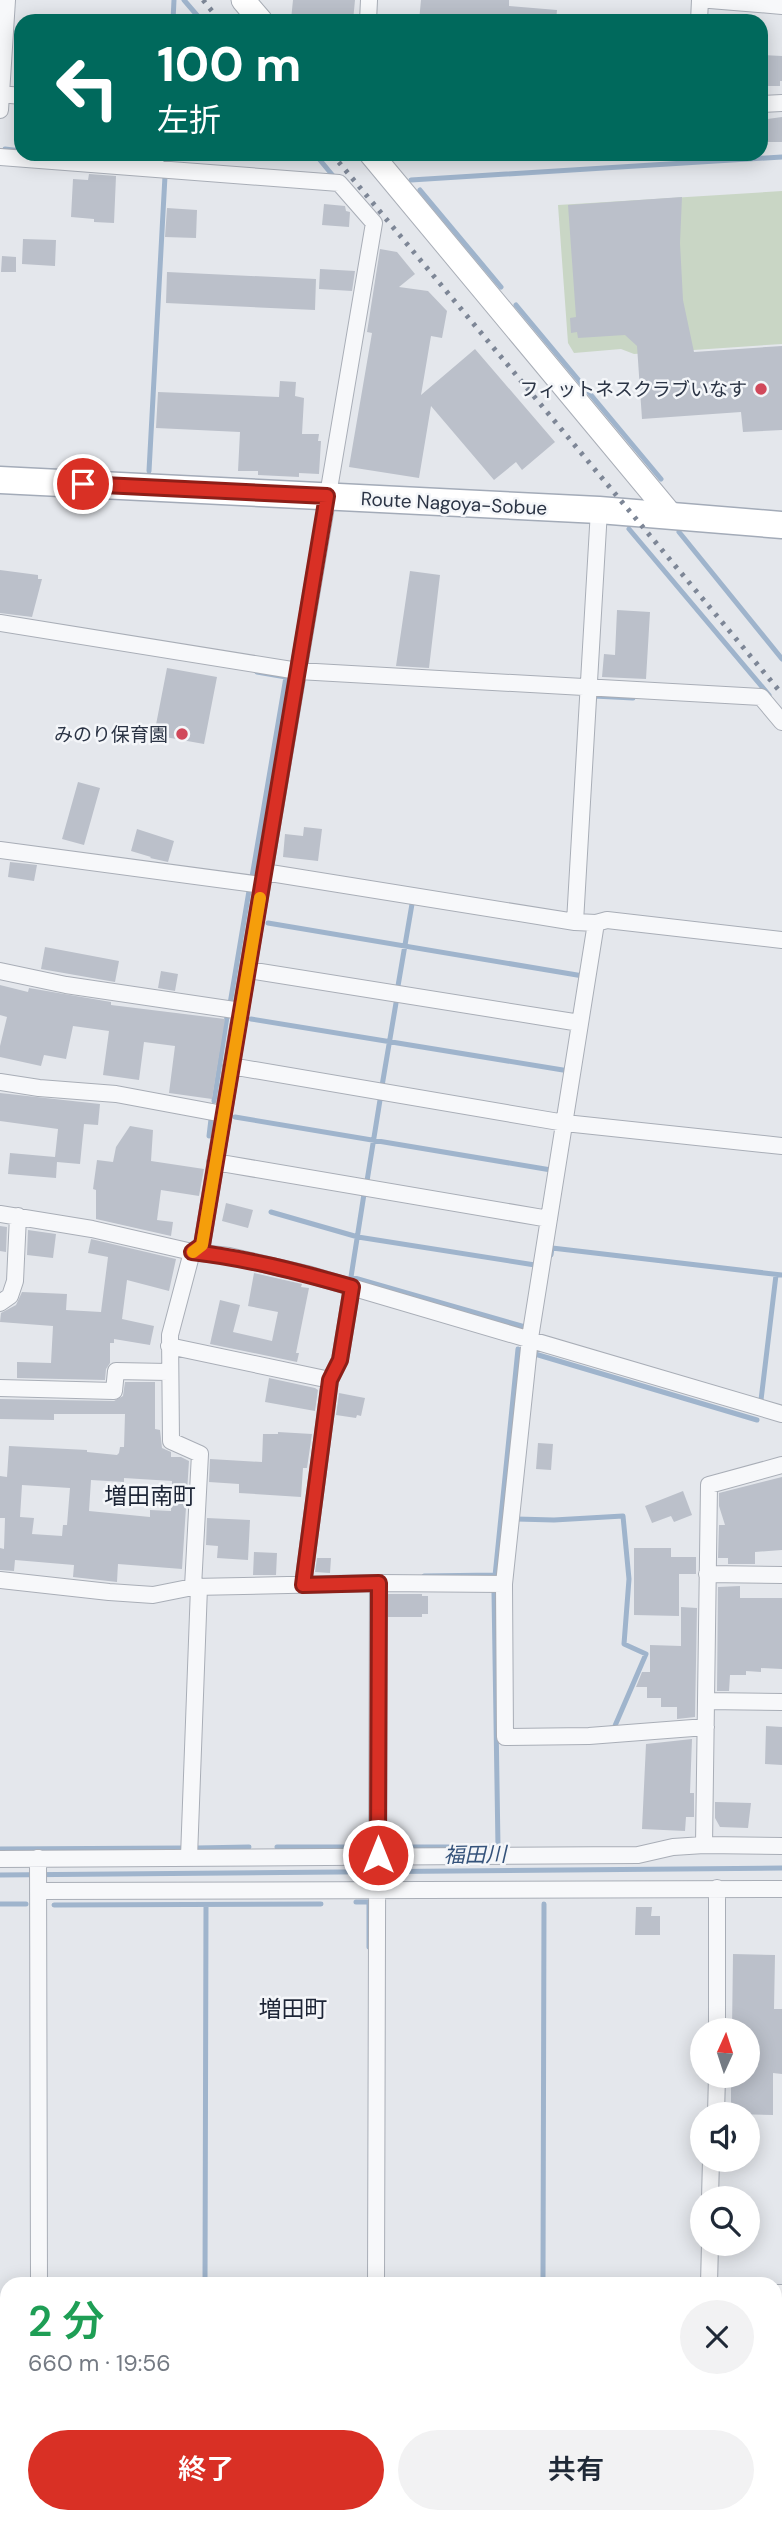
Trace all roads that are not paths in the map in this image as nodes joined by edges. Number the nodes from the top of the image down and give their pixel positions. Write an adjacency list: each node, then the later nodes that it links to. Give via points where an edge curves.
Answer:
1 (7, 0): 6 (street)
2 (243, 0): 5 (street)
3 (710, 0): 4 (street)
4 (782, 6)
5 (255, 14)
6 (1, 94): 7 (street)
7 (0, 110)
8 (52, 161): 11 (street, via 339,183 374,223)
9 (377, 161): 13 (street)
10 (0, 480): 11 (main road, Route Nagoya-Sobue)
11 (327, 496): 12 (main road, Route Nagoya-Sobue); 16 (street)
12 (599, 510): 13 (main road, Route Nagoya-Sobue); 17 (street)
13 (671, 515): 14 (main road, Route Nagoya-Sobue)
14 (782, 525)
15 (0, 623): 16 (street)
16 (298, 671): 17 (street); 20 (street)
17 (590, 686): 18 (street, via 761,697); 21 (street)
18 (782, 722)
19 (0, 850): 20 (street)
20 (263, 878): 21 (street); 24 (street)
21 (575, 922): 22 (street)
22 (596, 923): 23 (street, via 607,920); 27 (street)
23 (782, 940)
24 (248, 970): 26 (street); 27 (street)
25 (0, 971): 26 (street)
26 (241, 1011): 28 (street)
27 (580, 1023): 31 (street)
28 (231, 1066): 30 (street); 31 (street)
29 (0, 1082): 30 (street, via 116,1094)
30 (223, 1114): 33 (street)
31 (565, 1123): 32 (street); 36 (street)
32 (782, 1146)
33 (215, 1162): 36 (street); 37 (street, via 202,1245)
34 (0, 1214): 35 (street)
35 (18, 1216): 37 (street); 39 (street, via 15,1281 10,1296)
36 (549, 1219): 40 (street)
37 (192, 1252): 38 (street, via 229,1256); 41 (street)
38 (352, 1287): 40 (street); 43 (street, via 340,1360)
39 (0, 1303)
40 (530, 1338): 45 (street); 51 (street)
41 (169, 1346): 42 (street); 43 (street)
42 (169, 1372): 44 (street, via 116,1371 114,1391); 53 (street, via 171,1441 200,1454)
43 (330, 1380): 52 (street)
44 (0, 1388)
45 (782, 1414)
46 (782, 1465): 47 (street, via 709,1485)
47 (708, 1574): 48 (street); 54 (street)
48 (782, 1575)
49 (0, 1580): 53 (street, via 153,1594)
50 (379, 1583): 51 (street); 52 (street); 60 (street)
51 (504, 1584): 56 (street, via 505,1737 589,1737)
52 (303, 1585): 53 (street)
53 (196, 1587): 59 (street)
54 (706, 1701): 55 (street); 56 (street)
55 (782, 1702)
56 (706, 1727): 57 (street)
57 (704, 1845): 58 (street); 60 (street, via 638,1855)
58 (782, 1846)
59 (189, 1857): 60 (street); 62 (street)
60 (378, 1858): 63 (street)
61 (0, 1859): 62 (street)
62 (38, 1863): 65 (street)
63 (377, 1885): 64 (street); 65 (street); 70 (street)
64 (718, 1888): 66 (street); 67 (street)
65 (38, 1889): 69 (street)
66 (782, 1889)
67 (717, 2018)
68 (710, 2256): 71 (street)
69 (39, 2277)
70 (376, 2277)
71 (709, 2277)

